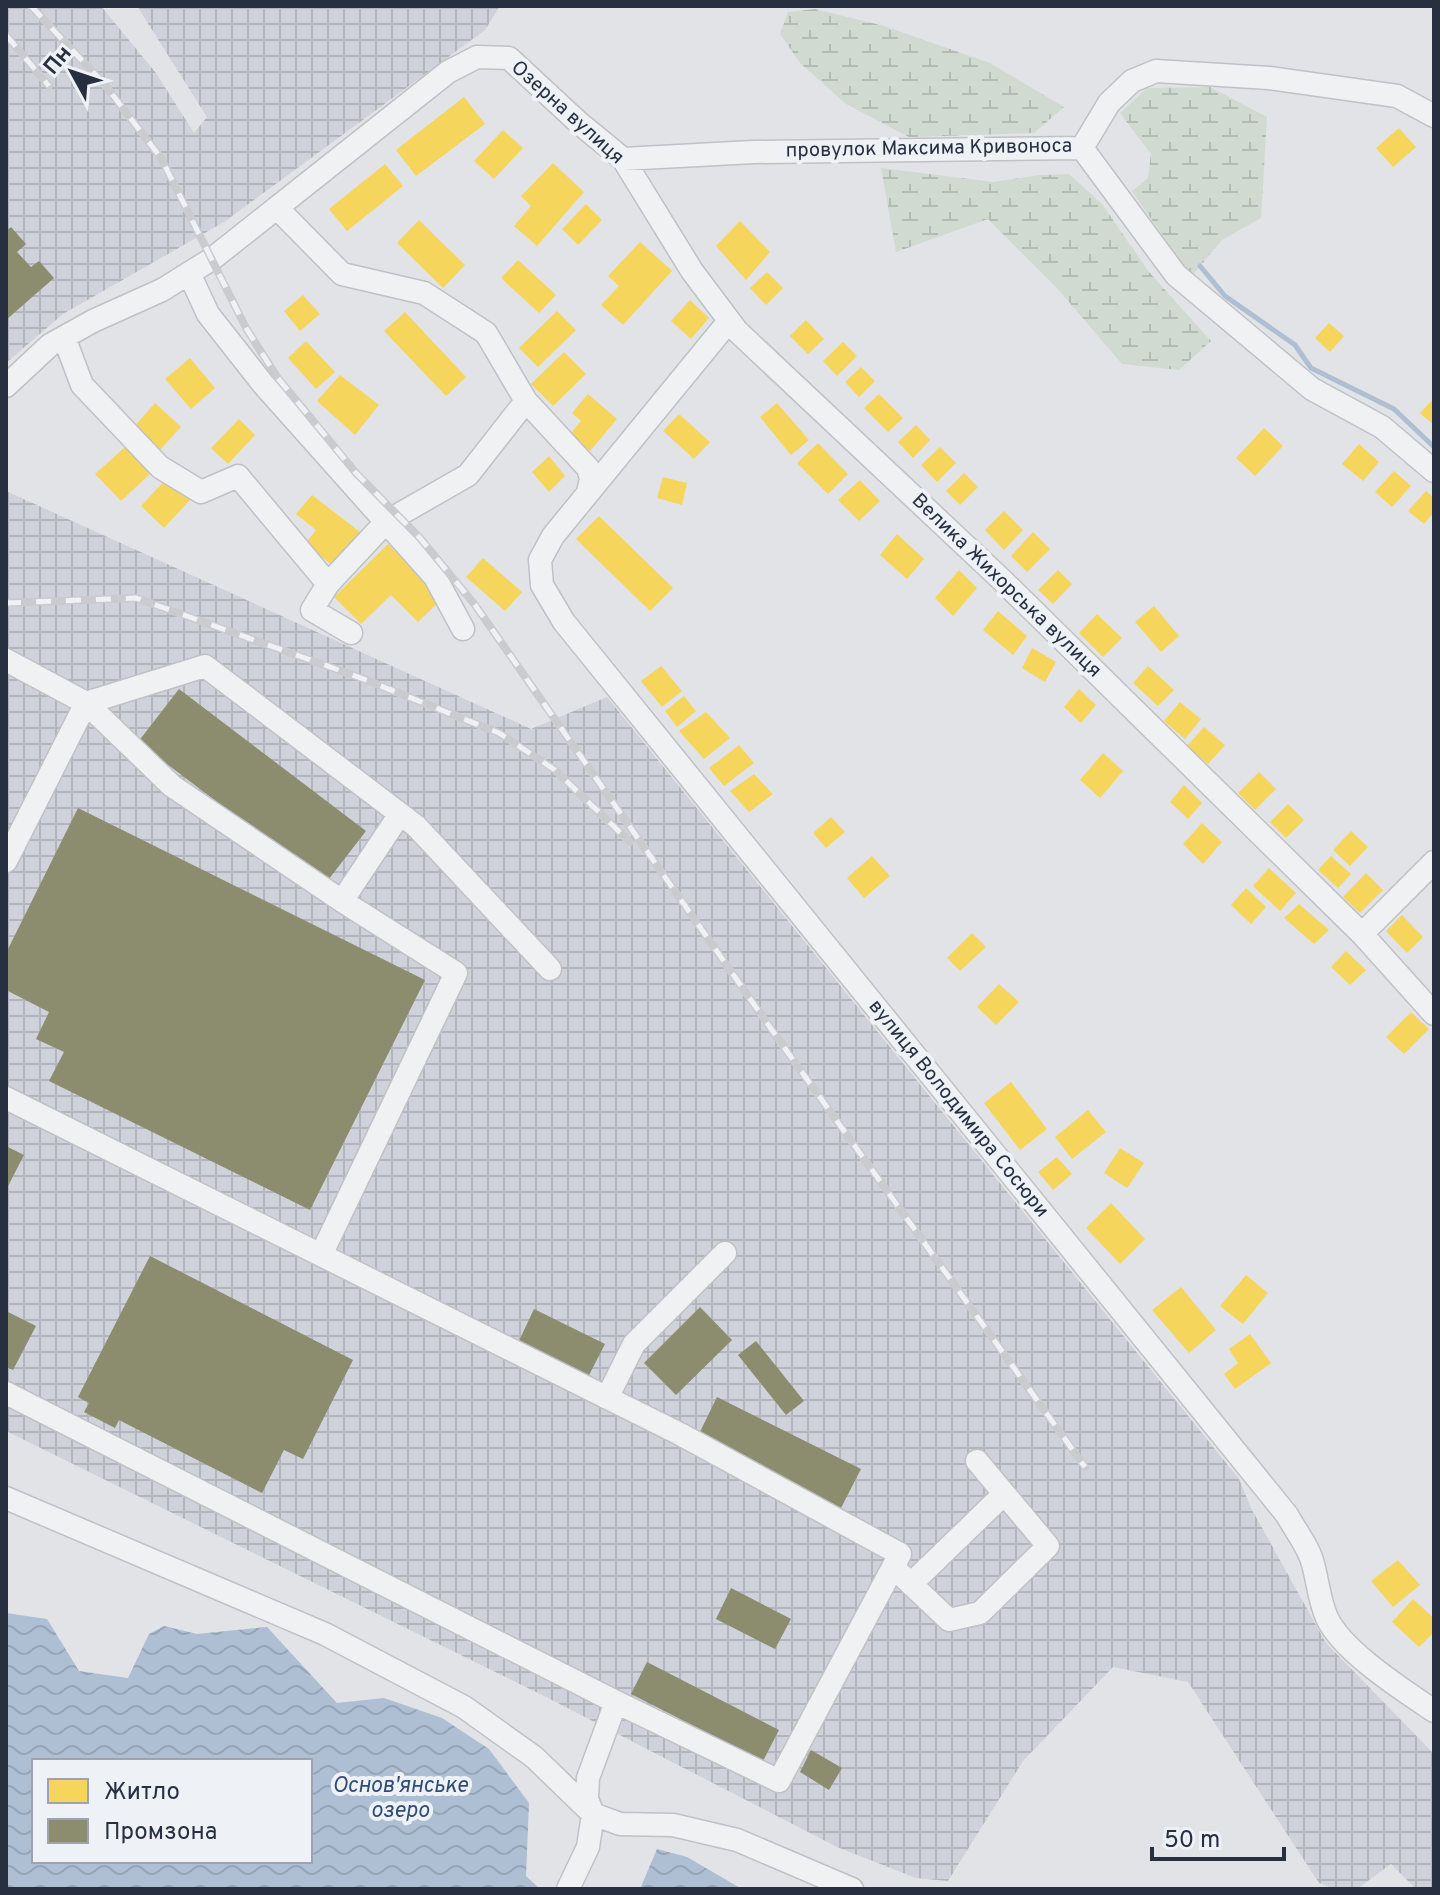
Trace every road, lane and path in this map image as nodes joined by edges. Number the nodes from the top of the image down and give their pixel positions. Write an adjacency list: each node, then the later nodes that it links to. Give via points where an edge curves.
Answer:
1 (1434, 116): 2 (street, провулок Максима Кривоноса, via 1397,96 1269,78 1156,71 1132,81 1109,103)
2 (1082, 148): 3 (street, провулок Максима Кривоноса); 10 (street, via 1176,275 1312,389 1382,427)
3 (623, 159): 4 (street, Озерна вулиця, via 509,58 477,57 448,72); 6 (street, Озерна вулиця)
4 (277, 208): 5 (street, Озерна вулиця); 9 (street, via 342,274 424,293 486,333)
5 (189, 273): 7 (street, Озерна вулиця); 12 (street, via 208,314 235,349)
6 (729, 321): 11 (street); 22 (street, Велика Жихорська вулиця)
7 (64, 337): 8 (street, Озерна вулиця); 13 (street, via 82,385 160,467 201,492 238,476)
8 (6, 386)
9 (526, 401): 11 (street, via 588,468); 12 (street, via 468,475)
10 (1434, 471)
11 (588, 492): 36 (street, вулиця Володимира Сосюри, via 540,560 542,585 564,622 1287,1515 1313,1560 1319,1594 1336,1631 1383,1677)
12 (386, 522): 13 (street); 14 (street, via 435,577)
13 (328, 584): 15 (street, via 312,610)
14 (463, 629)
15 (351, 633)
16 (6, 660): 17 (street)
17 (86, 703): 18 (street, via 205,666); 19 (street); 21 (street, via 172,786)
18 (400, 814): 21 (street); 23 (street)
19 (6, 861)
20 (1434, 862): 22 (street)
21 (342, 901): 27 (street, via 456,973)
22 (1362, 934): 24 (street, Велика Жихорська вулиця)
23 (550, 969)
24 (1434, 1014)
25 (6, 1098): 27 (street)
26 (725, 1253): 29 (street, via 634,1344)
27 (321, 1255): 29 (street)
28 (6, 1393): 35 (street)
29 (607, 1398): 33 (street, via 900,1554)
30 (977, 1461): 31 (street)
31 (1004, 1494): 34 (street); 34 (street, via 1048,1546 980,1613 949,1620)
32 (6, 1498): 37 (street, via 325,1634 464,1707 534,1757)
33 (893, 1567): 34 (street); 35 (street, via 779,1781)
34 (911, 1584)
35 (616, 1702): 37 (street, via 588,1778)
36 (1434, 1711)
37 (593, 1814): 38 (street, via 588,1847); 39 (street, via 620,1824 673,1825 737,1840)
38 (568, 1889)
39 (852, 1889)

